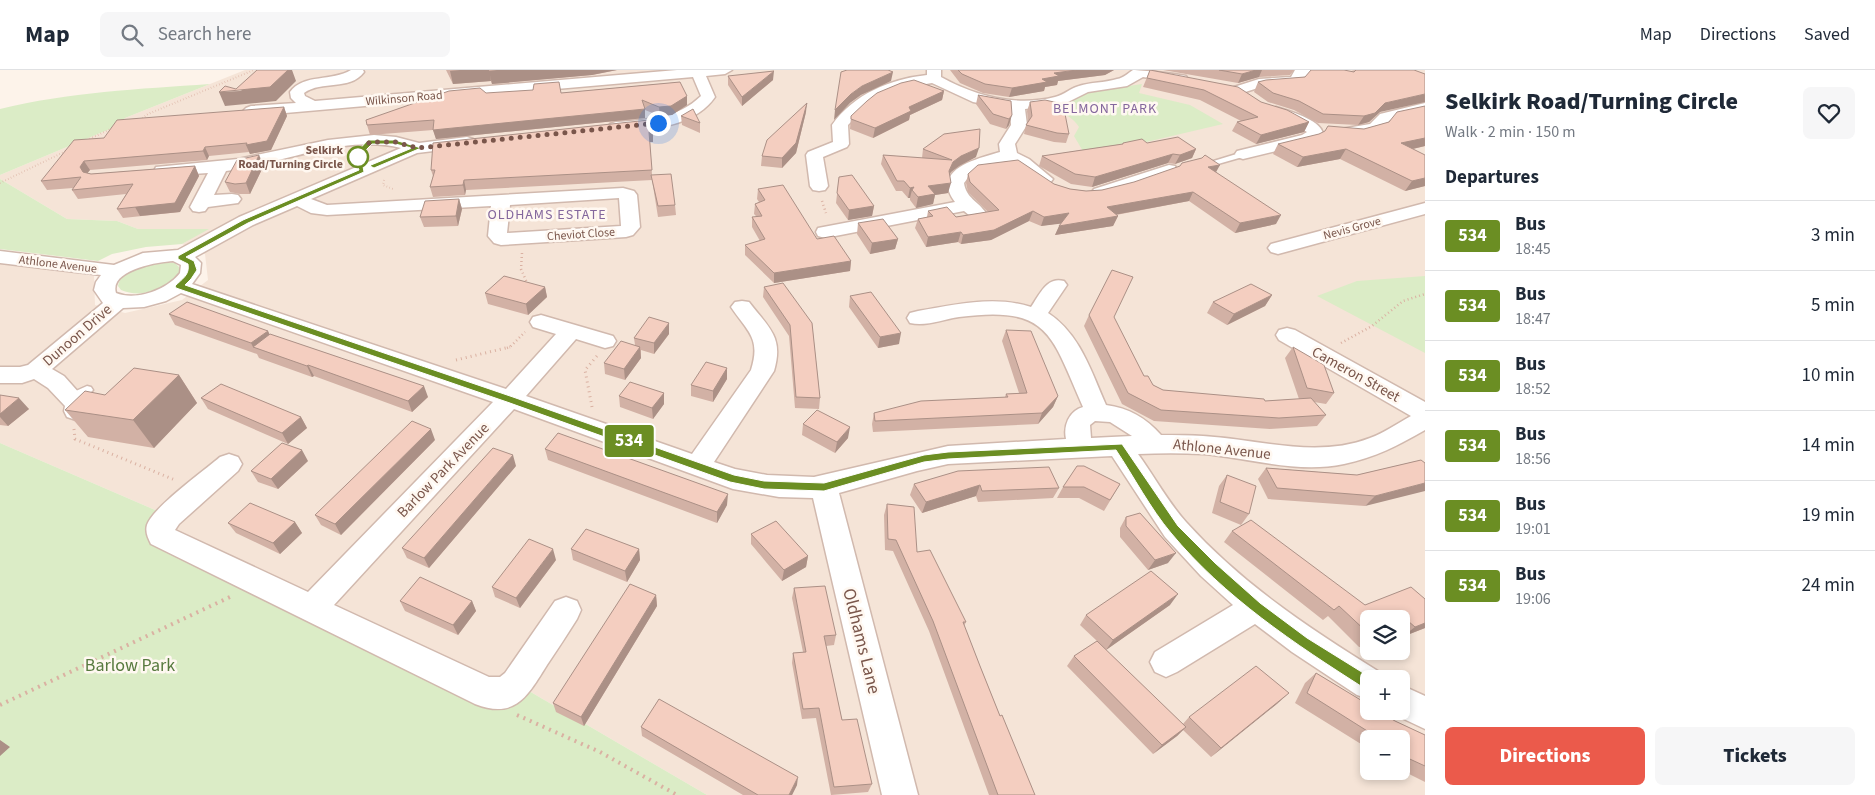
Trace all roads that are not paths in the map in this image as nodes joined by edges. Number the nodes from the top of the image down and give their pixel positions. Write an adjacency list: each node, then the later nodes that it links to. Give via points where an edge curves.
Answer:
1 (725, 70): 4 (street, Wilkinson Road)
2 (1140, 71): 7 (street); 11 (street, via 1126,82 1083,89 1058,101)
3 (357, 72): 12 (street, via 349,78 310,84 300,89 298,98)
4 (698, 73): 12 (street, Wilkinson Road); 15 (street, via 708,97 684,117)
5 (1340, 73): 9 (street, via 1308,70 1301,72 1296,81 1259,83)
6 (934, 74): 11 (street, via 964,95); 19 (street, via 899,84 859,104 840,125)
7 (1194, 82)
8 (1221, 87): 9 (street)
9 (1239, 90): 16 (street, via 1258,105)
10 (1410, 98): 13 (street)
11 (1017, 104): 23 (street, via 1019,125 1006,144)
12 (313, 106): 14 (street, Wilkinson Road)
13 (1425, 106): 16 (street, via 1385,117 1376,127 1358,132)
14 (240, 112)
15 (600, 129)
16 (1314, 130): 22 (street, via 1313,136 1307,139)
17 (484, 140): 20 (street)
18 (370, 142): 20 (street, via 395,142); 26 (street, via 333,143); 27 (street, via 358,155)
19 (841, 144): 21 (street); 30 (street, via 814,155)
20 (418, 148): 27 (street)
21 (858, 148)
22 (1248, 153): 24 (street); 25 (lane)
23 (1008, 155): 31 (street); 37 (street, via 976,165 956,179 956,192 973,209 920,212 832,230)
24 (1270, 162)
25 (1211, 163)
26 (220, 166): 28 (street); 34 (street, via 201,204)
27 (362, 171): 33 (street)
28 (146, 172)
29 (1171, 174): 32 (street)
30 (812, 178)
31 (1058, 190)
32 (1083, 195)
33 (297, 199): 35 (street, Cheviot Close, via 321,210); 40 (street, via 228,230)
34 (232, 200)
35 (501, 201): 35 (street, Cheviot Close, via 497,236 501,238 626,231 631,227 628,195 623,193)
36 (1425, 208): 38 (street, Nevis Grove)
37 (826, 213)
38 (1278, 248)
39 (0, 257): 41 (street, Athlone Avenue)
40 (180, 257): 41 (street, Athlone Avenue, via 143,259); 43 (street, via 191,263 193,270)
41 (116, 271): 44 (street, Athlone Avenue, via 106,282 104,290 108,297)
42 (1057, 285): 46 (street)
43 (179, 286): 44 (street, via 150,299); 54 (street, Athlone Avenue)
44 (118, 301): 52 (street, Dunoon Drive)
45 (742, 306): 63 (street, via 764,339 766,359 762,371)
46 (1035, 316): 47 (street, via 1006,307 986,306); 56 (street, via 1052,325 1065,342)
47 (918, 318)
48 (539, 322): 49 (street)
49 (571, 331): 51 (street); 54 (street, Barlow Park Avenue)
50 (1287, 335): 57 (street, Cameron Street)
51 (605, 341)
52 (36, 370): 53 (street, Dunoon Drive); 55 (street, Dunoon Drive)
53 (0, 375)
54 (510, 399): 63 (street, Athlone Avenue); 66 (street, Barlow Park Avenue)
55 (78, 400)
56 (1098, 412): 59 (street, via 1130,421); 61 (street, via 1088,414 1078,425)
57 (1425, 413)
58 (1425, 419): 59 (street, Athlone Avenue, via 1379,445 1343,455 1270,455 1204,445)
59 (1154, 444): 60 (street, Athlone Avenue)
60 (1119, 446): 61 (street, Athlone Avenue); 65 (street, via 1175,529)
61 (1082, 449): 64 (street, Athlone Avenue, via 924,458)
62 (229, 464): 66 (street, via 169,516 161,526 161,536)
63 (698, 466): 64 (street, Athlone Avenue, via 733,479 764,485)
64 (824, 487): 72 (street, Oldhams Lane)
65 (1256, 607): 68 (street); 69 (street)
66 (312, 608): 67 (street, via 487,693 505,693 517,684)
67 (566, 610)
68 (1166, 662)
69 (1360, 678)
70 (1410, 706): 71 (street)
71 (1425, 713)
72 (900, 795)

